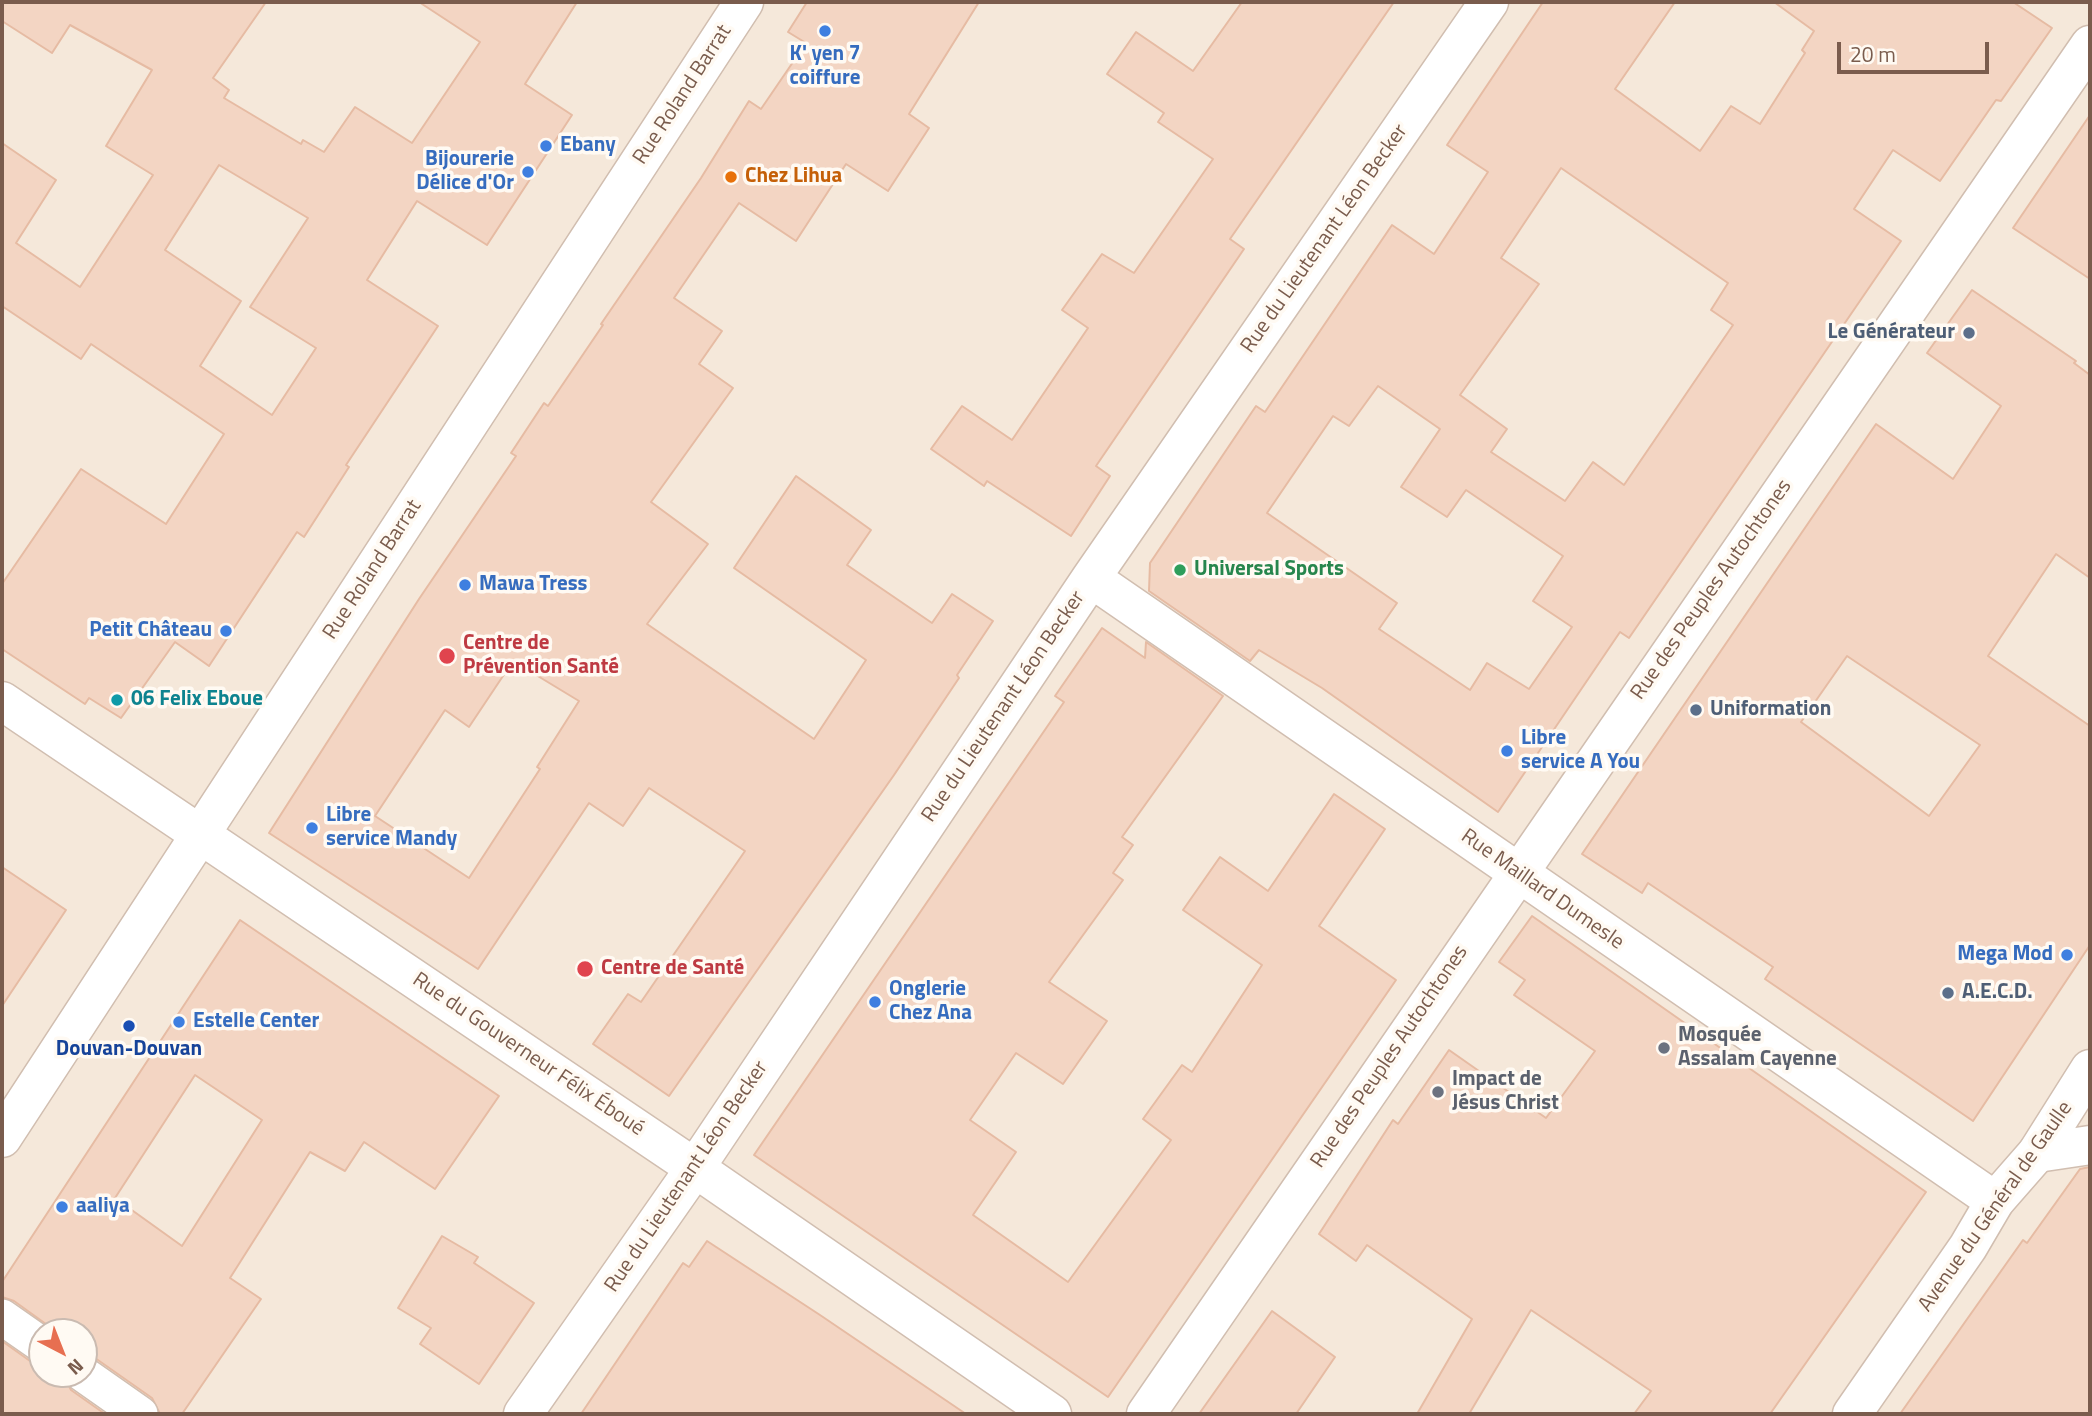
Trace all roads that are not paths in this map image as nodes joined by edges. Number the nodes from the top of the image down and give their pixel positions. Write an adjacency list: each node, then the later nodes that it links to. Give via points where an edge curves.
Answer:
1 (744, 2): 6 (street, Rue Roland Barrat)
2 (1489, 2): 4 (street, Rue du Lieutenant Léon Becker)
3 (2090, 45): 7 (street, Rue des Peuples Autochtones)
4 (1091, 578): 7 (street, Rue Maillard Dumesle); 12 (street, Rue du Lieutenant Léon Becker)
5 (2, 701): 6 (street, Rue du Gouverneur Félix Éboué)
6 (199, 835): 9 (street, Rue Roland Barrat); 12 (street, Rue du Gouverneur Félix Éboué)
7 (1518, 871): 13 (street, Rue Maillard Dumesle, via 1555,901); 20 (street, Rue des Peuples Autochtones)
8 (2090, 1069): 11 (street, Avenue du Général de Gaulle)
9 (2, 1138)
10 (2090, 1145): 11 (street)
11 (2037, 1153): 13 (street, Avenue du Général de Gaulle)
12 (695, 1168): 18 (street, Rue du Lieutenant Léon Becker); 19 (street, Rue du Gouverneur Félix Éboué)
13 (1995, 1201): 21 (street, Avenue du Général de Gaulle)
14 (2, 1317): 15 (street)
15 (28, 1335)
16 (98, 1385): 17 (street)
17 (140, 1414)
18 (523, 1414)
19 (1052, 1414)
20 (1146, 1414)
21 (1852, 1414)

